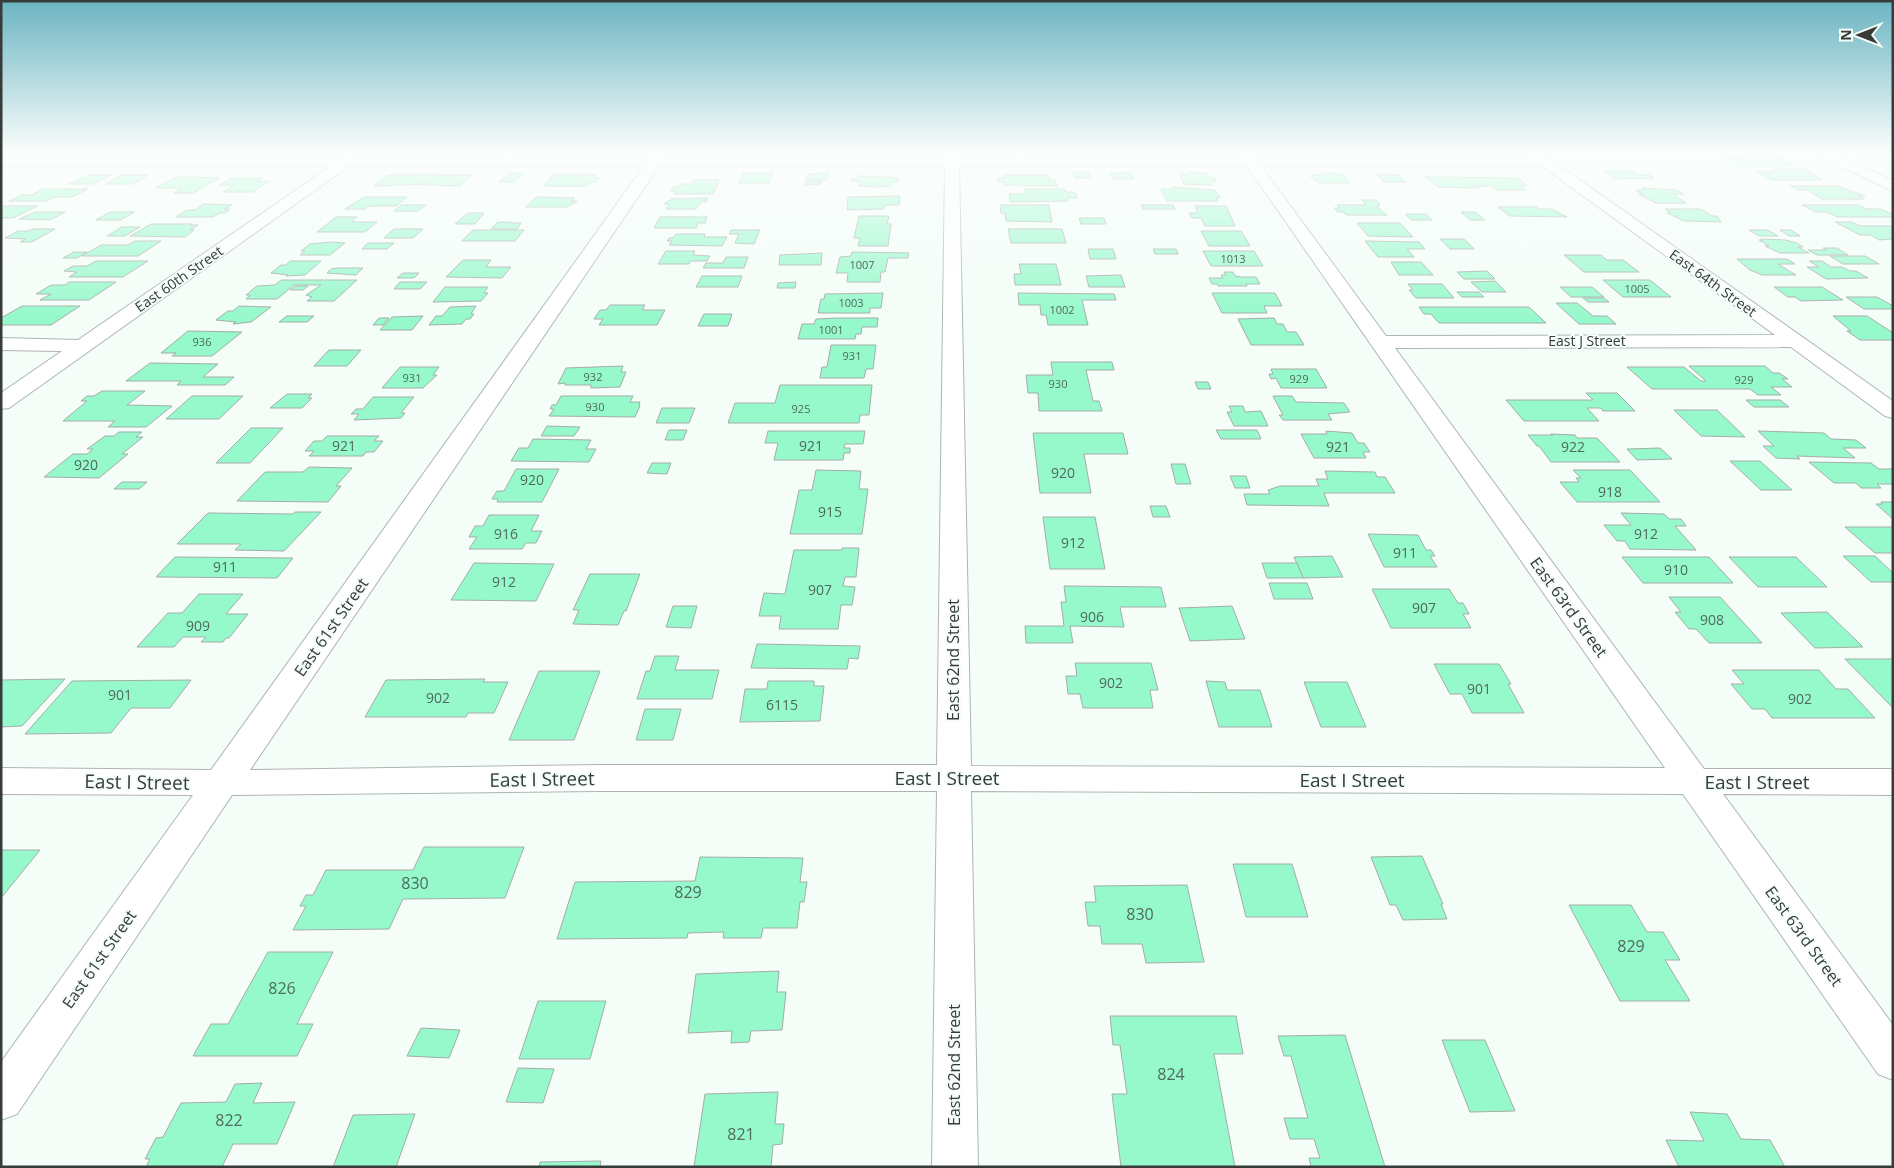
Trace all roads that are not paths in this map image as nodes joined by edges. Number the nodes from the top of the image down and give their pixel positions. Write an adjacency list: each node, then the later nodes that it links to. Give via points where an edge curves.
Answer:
1 (280, 209): 9 (street, East 60th Street)
2 (622, 209): 16 (street, East 61st Street)
3 (952, 209): 12 (street, East 62nd Street)
4 (1284, 209): 7 (street, East 63rd Street)
5 (1610, 209): 6 (street, East 64th Street)
6 (1794, 341): 7 (street, East J Street); 11 (street, East 64th Street)
7 (1379, 342): 14 (street, East 63rd Street)
8 (1, 344): 9 (street)
9 (83, 346): 10 (street, East 60th Street)
10 (1, 404)
11 (1893, 411)
12 (953, 778): 14 (street, East I Street); 16 (street, East I Street); 19 (street, East 62nd Street)
13 (1, 781): 16 (street, East I Street)
14 (1693, 781): 15 (street, East I Street); 17 (street, East 63rd Street)
15 (1893, 782)
16 (223, 783): 18 (street, East 61st Street)
17 (1893, 1060)
18 (1, 1099)
19 (954, 1167)

